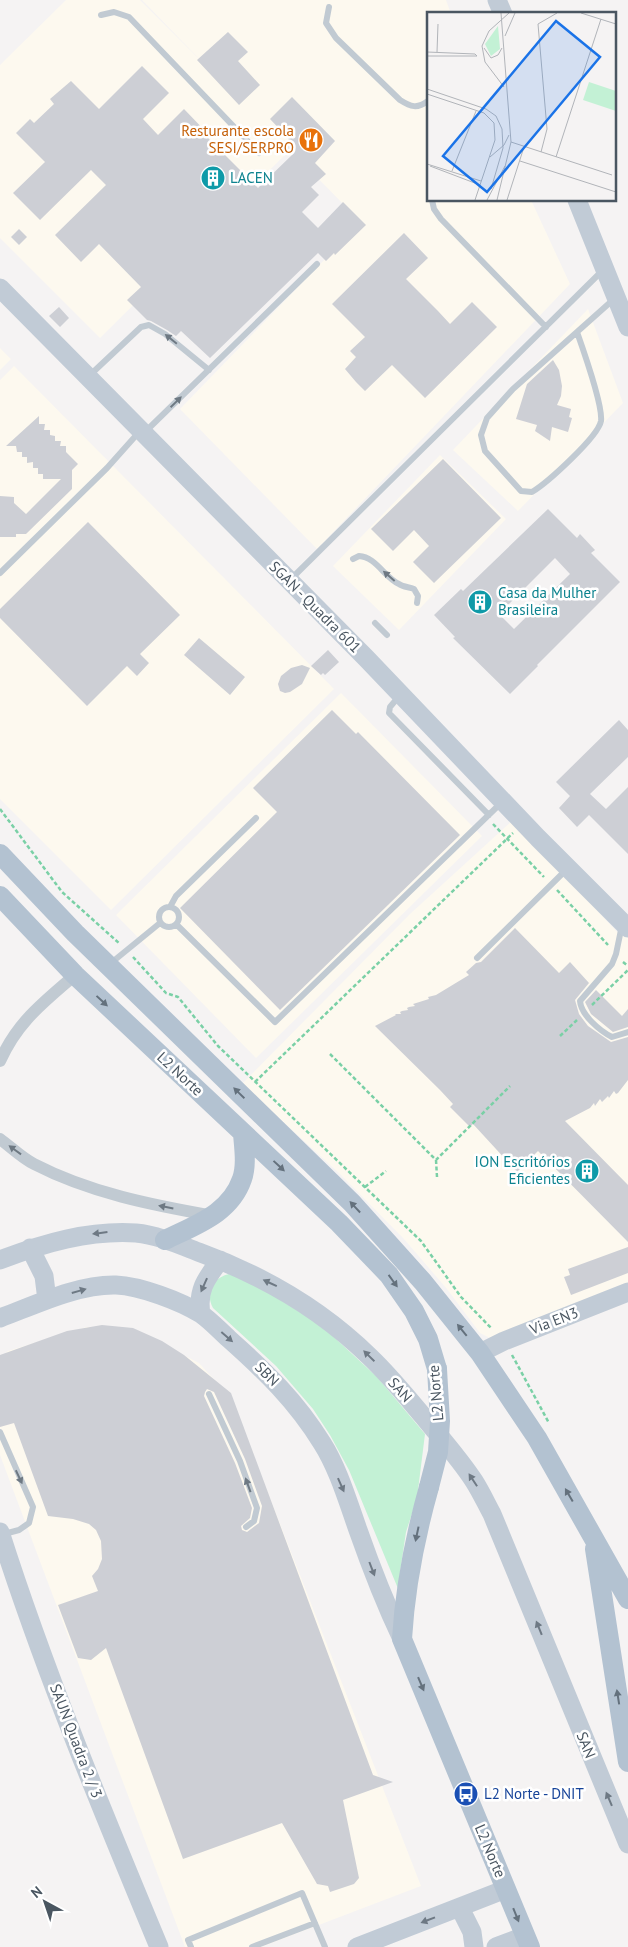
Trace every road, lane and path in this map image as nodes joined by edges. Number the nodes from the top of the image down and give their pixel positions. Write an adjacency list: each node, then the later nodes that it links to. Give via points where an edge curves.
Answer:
1 (498, 0): 3 (street)
2 (328, 7): 5 (lane, via 326,23 336,38 400,100 416,107)
3 (502, 12)
4 (101, 16): 6 (lane, via 114,12 129,17)
5 (427, 102)
6 (259, 153)
7 (432, 201): 13 (lane, via 440,219)
8 (577, 201): 10 (street)
9 (317, 264): 16 (lane)
10 (604, 269): 12 (street); 13 (lane)
11 (0, 288): 17 (street, SGAN - Quadra 601)
12 (616, 298): 14 (street); 15 (lane)
13 (546, 327): 21 (lane)
14 (628, 327)
15 (577, 332): 15 (lane, via 513,390 487,418 484,426 481,435 485,451 521,491 532,492 546,484 595,434 601,421)
16 (208, 370): 17 (lane, one-way to 17, via 165,334 149,325 141,326); 18 (lane, one-way to 16)
17 (88, 377): 18 (street, SGAN - Quadra 601)
18 (142, 432): 20 (lane); 21 (street, SGAN - Quadra 601)
19 (353, 559): 22 (lane, one-way to 19, via 418,596 414,590 393,581 369,559 359,556)
20 (0, 573)
21 (289, 581): 25 (street, SGAN - Quadra 601)
22 (417, 603)
23 (375, 623): 24 (lane)
24 (387, 635)
25 (401, 694): 26 (street, SGAN - Quadra 601); 27 (lane, via 389,713)
26 (503, 802): 27 (lane); 31 (street, SGAN - Quadra 601)
27 (488, 815): 36 (lane, via 275,1022)
28 (256, 818): 33 (lane, via 176,896)
29 (515, 832): 48 (path)
30 (0, 854): 40 (main road, L2 Norte)
31 (568, 868): 37 (street, SGAN - Quadra 601); 39 (lane)
32 (0, 896): 38 (main road, L2 Norte)
33 (170, 907): 35 (lane, via 159,914); 36 (lane, via 178,912)
34 (0, 914): 38 (main road)
35 (160, 923): 36 (lane, via 168,927); 40 (lane)
36 (176, 924)
37 (625, 925): 43 (lane, via 612,964 580,1001)
38 (31, 928): 42 (main road, L2 Norte)
39 (477, 958)
40 (109, 966): 65 (main road, L2 Norte, one-way to 40, via 423,1282 352,1203)
41 (628, 970): 43 (path)
42 (75, 976): 47 (street, via 34,1010 16,1030); 50 (main road, L2 Norte, one-way to 50)
43 (585, 1012): 44 (lane, via 602,1032 612,1037); 45 (path)
44 (628, 1032)
45 (560, 1036)
46 (330, 1054): 52 (path)
47 (0, 1061)
48 (255, 1082)
49 (510, 1086): 52 (path)
50 (244, 1133): 56 (main road, via 242,1179 224,1207); 72 (main road, L2 Norte, one-way to 72, bridge, via 389,1275 414,1311 428,1339 437,1369 438,1452 410,1570)
51 (0, 1139): 56 (street, one-way to 51, via 162,1207 71,1181 32,1163)
52 (436, 1160): 54 (path)
53 (386, 1171): 55 (path)
54 (437, 1177)
55 (365, 1187)
56 (214, 1216): 57 (main road)
57 (165, 1240): 58 (street, SAN, one-way to 58, via 138,1233 107,1232 75,1236); 60 (street, SAN)
58 (30, 1248): 59 (street, SAN); 62 (street, via 44,1276)
59 (0, 1260)
60 (220, 1260): 63 (street, one-way to 63, via 202,1286 198,1300); 74 (street, SAN, one-way to 60, via 492,1514 474,1481 413,1404 363,1351 311,1308 278,1287)
61 (628, 1294): 65 (street, Via EN3)
62 (47, 1300): 63 (street, SBN, one-way to 63, via 89,1288 115,1285 158,1294); 64 (street, SBN)
63 (201, 1314): 72 (street, SBN, one-way to 72, via 291,1398 323,1444)
64 (0, 1318)
65 (480, 1353): 70 (main road, L2 Norte, one-way to 65, via 537,1438)
66 (209, 1394): 68 (lane, one-way to 66, via 257,1516 257,1508 240,1461)
67 (0, 1432): 69 (lane, one-way to 69, via 33,1508 29,1522 19,1530)
68 (246, 1527)
69 (0, 1533): 79 (street, SAUN Quadra 2 / 3, via 65,1714)
70 (593, 1537): 71 (main road); 73 (main road, L2 Norte, one-way to 70)
71 (628, 1599)
72 (402, 1639): 75 (main road, L2 Norte, one-way to 75)
73 (628, 1762)
74 (628, 1844)
75 (506, 1889): 76 (street); 78 (main road, L2 Norte, one-way to 78)
76 (460, 1908): 83 (street, one-way to 83); 84 (street, via 472,1932)
77 (315, 1923): 80 (lane, via 302,1893 188,1940); 81 (lane); 82 (lane)
78 (527, 1942): 85 (street)
79 (159, 1947)
80 (191, 1947)
81 (252, 1947)
82 (325, 1947)
83 (357, 1947)
84 (474, 1947)
85 (496, 1947)

